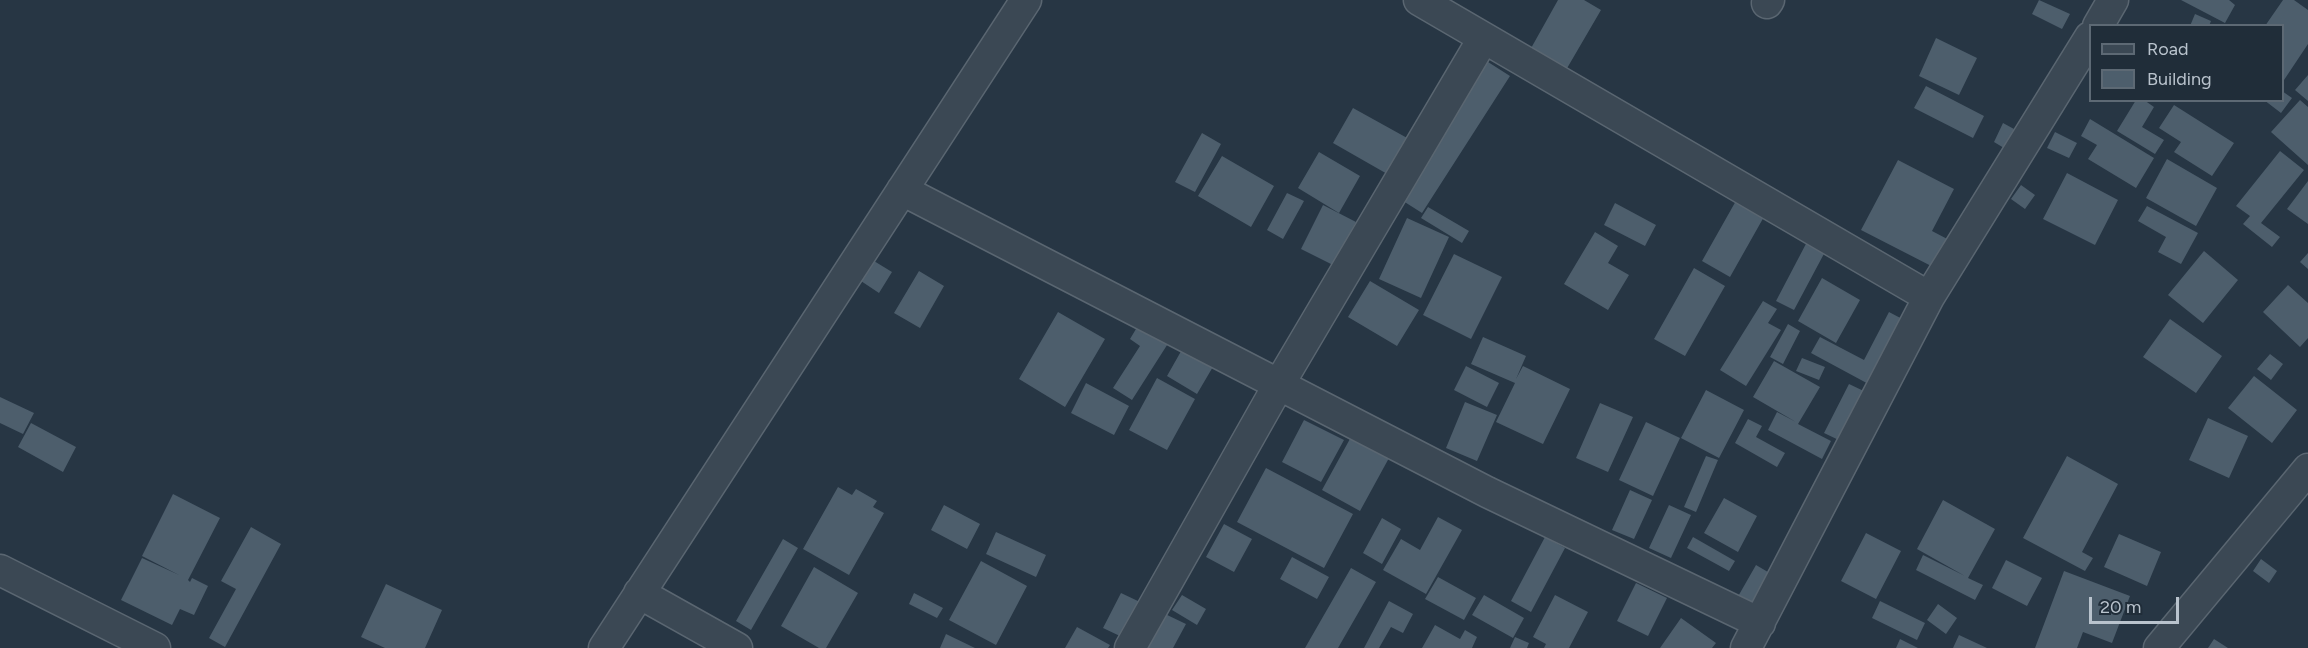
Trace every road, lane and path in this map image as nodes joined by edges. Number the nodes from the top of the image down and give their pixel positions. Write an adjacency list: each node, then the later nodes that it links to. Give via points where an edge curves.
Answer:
1 (1026, 0): 7 (street)
2 (1419, 0): 5 (street)
3 (2113, 0): 4 (street)
4 (2099, 24)
5 (1483, 39): 8 (street); 9 (street)
6 (2089, 40): 8 (street)
7 (902, 190): 9 (street); 12 (street)
8 (1929, 297): 13 (street)
9 (1278, 386): 13 (street, via 1487,492); 17 (street)
10 (2308, 469): 18 (street)
11 (0, 570): 14 (street)
12 (639, 593): 15 (street); 16 (street)
13 (1753, 636)
14 (155, 648)
15 (604, 648)
16 (737, 648)
17 (1130, 648)
18 (2159, 648)

